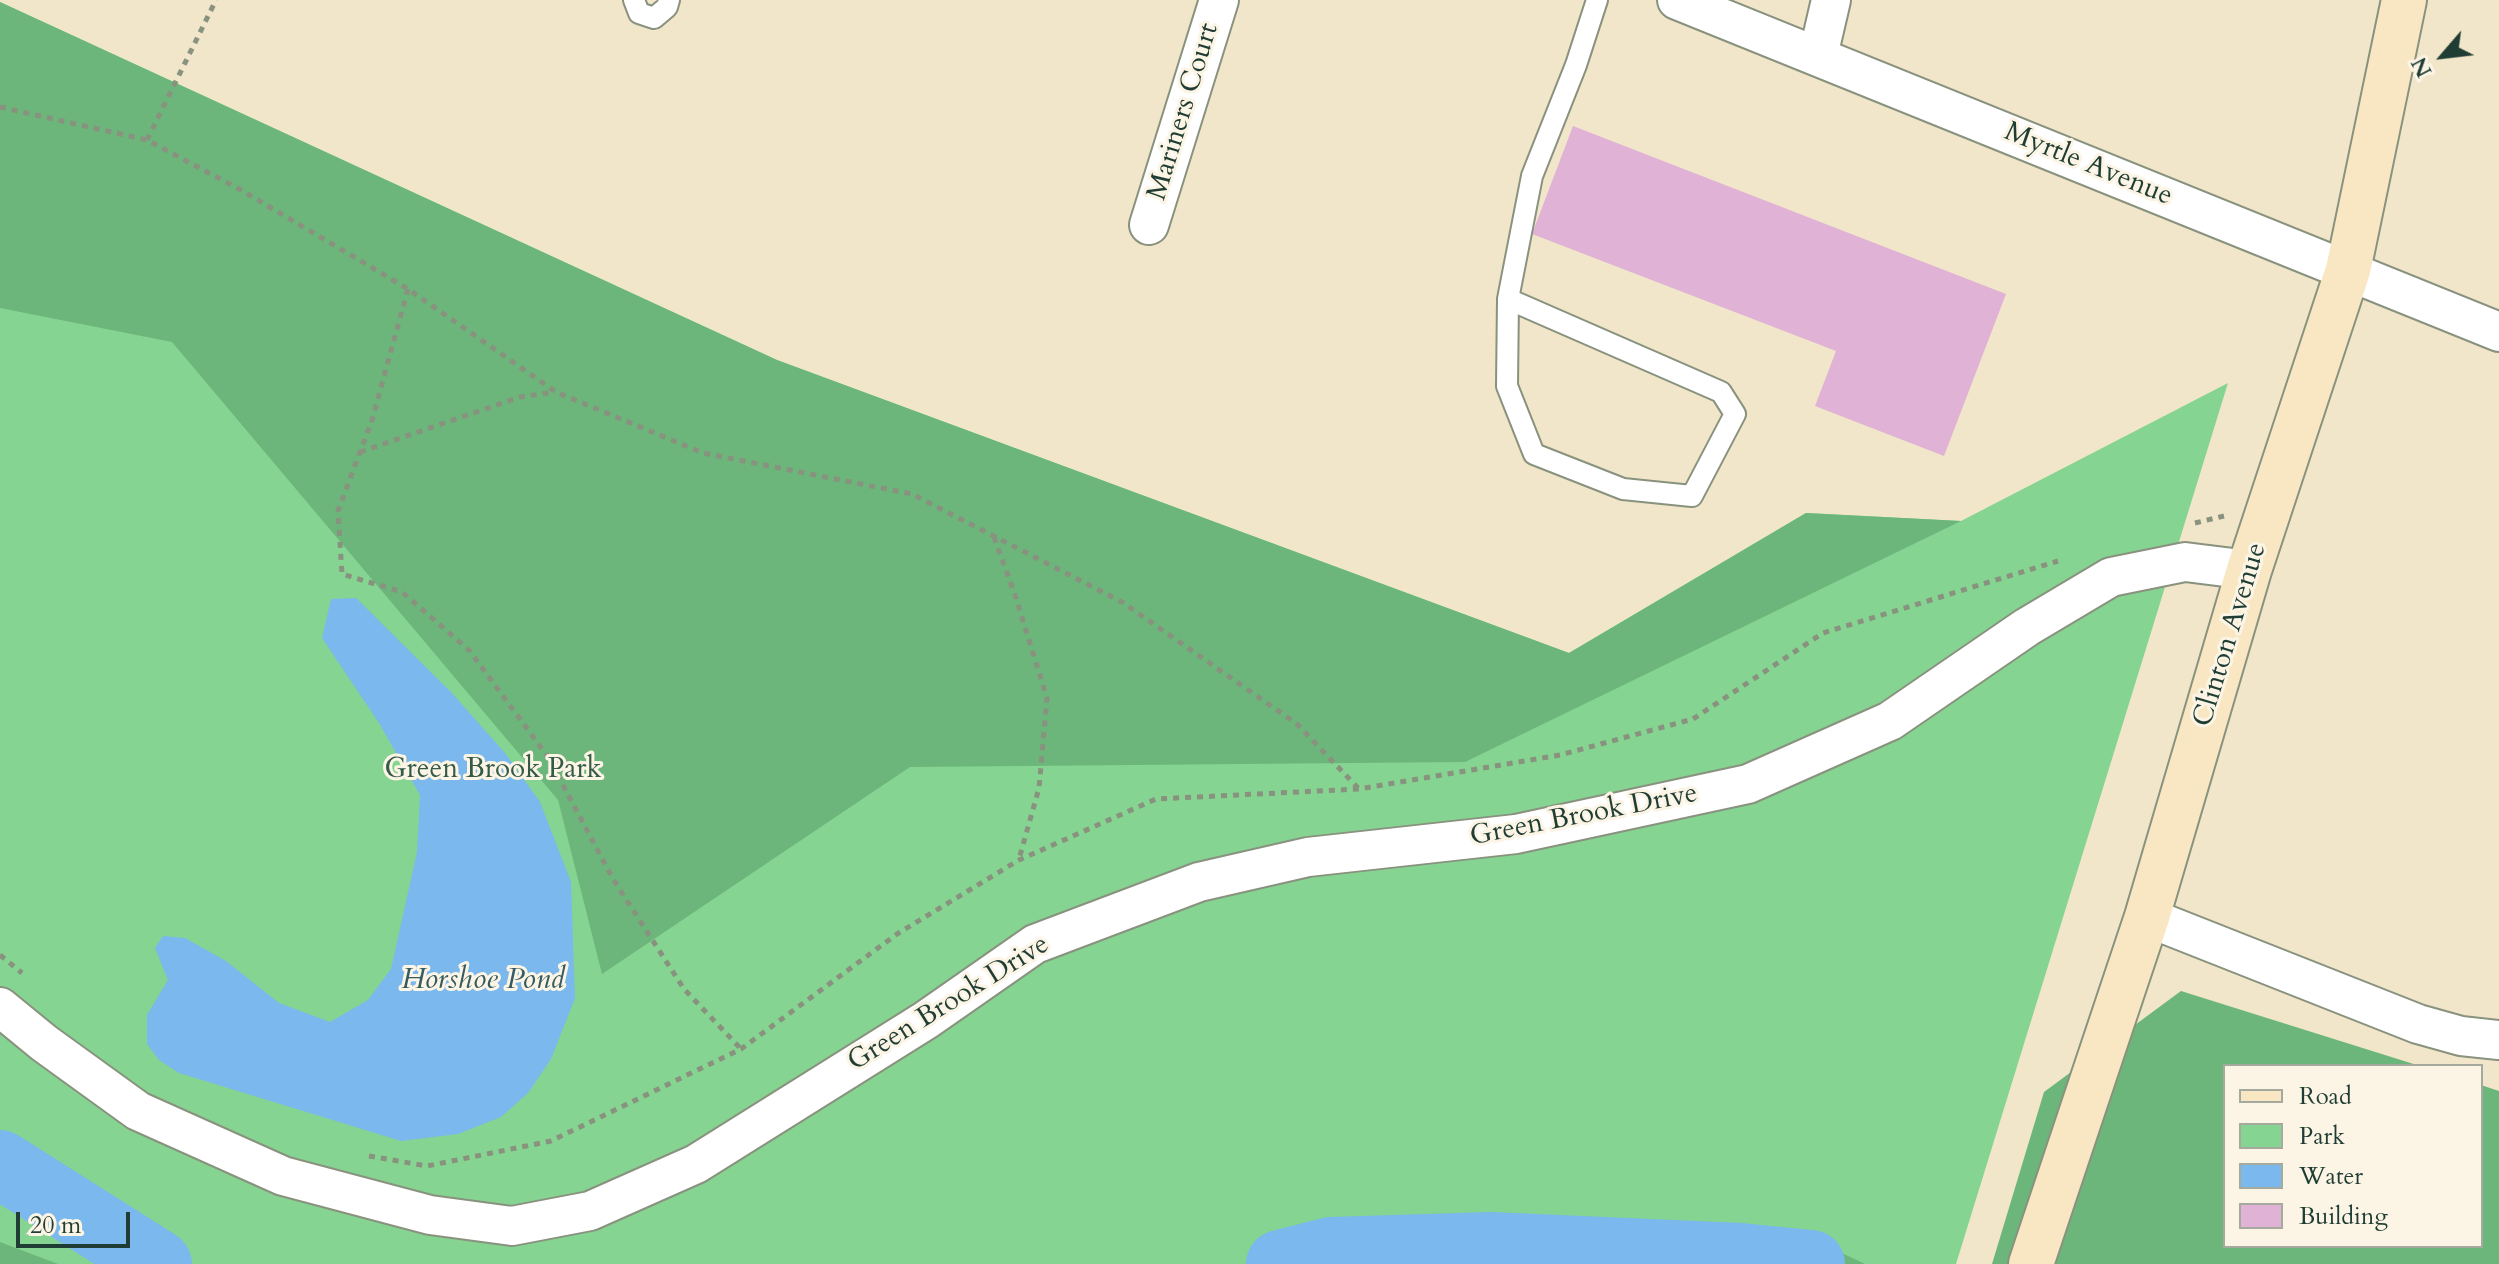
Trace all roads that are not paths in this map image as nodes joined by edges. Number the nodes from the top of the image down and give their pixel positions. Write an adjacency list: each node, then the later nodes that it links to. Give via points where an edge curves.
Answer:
1 (634, 0): 2 (lane, via 639,13 654,18)
2 (669, 0)
3 (1219, 0): 9 (street, Mariners Court)
4 (1597, 0): 11 (lane, via 1532,176)
5 (1677, 0): 8 (street, Myrtle Avenue)
6 (1831, 0): 8 (street)
7 (2404, 0): 10 (street, Clinton Avenue)
8 (1818, 56): 10 (street, Myrtle Avenue)
9 (1149, 225)
10 (2348, 270): 12 (street, Myrtle Avenue); 13 (street, Clinton Avenue)
11 (1508, 299): 11 (lane, via 1721,392 1735,414 1692,496 1623,489 1534,454 1507,386)
12 (2499, 332)
13 (2249, 570): 14 (street, Clinton Avenue); 15 (street, Green Brook Drive, via 2185,562 2111,577 1890,721 1748,784 1516,834 1308,857 1199,882 1035,944 926,1020 696,1164 590,1211 512,1226 430,1215 283,1176 138,1111)
14 (2147, 917): 16 (street, via 2418,1024); 17 (street, Clinton Avenue)
15 (0, 1007)
16 (2499, 1040)
17 (2036, 1248)

